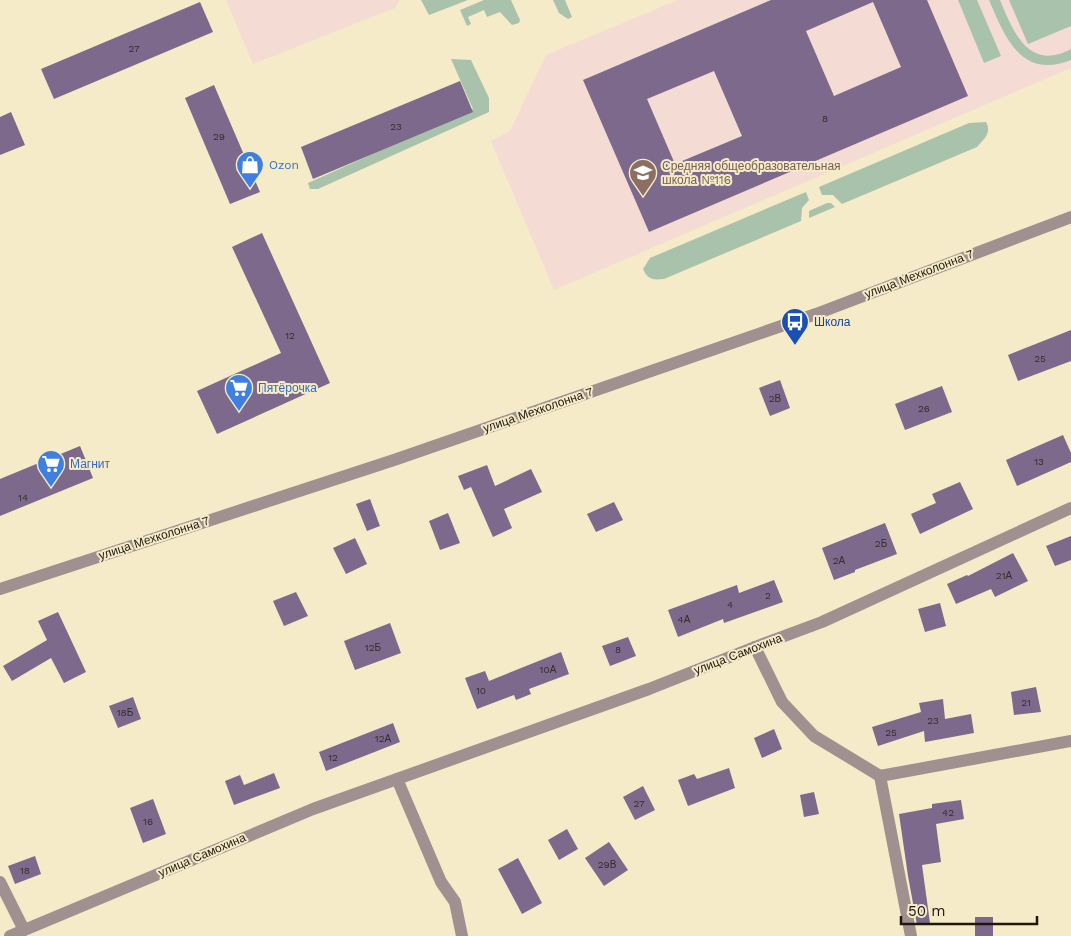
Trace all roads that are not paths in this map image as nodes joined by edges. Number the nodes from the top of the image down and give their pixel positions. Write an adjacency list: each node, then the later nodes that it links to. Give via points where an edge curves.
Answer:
1 (1071, 217): 3 (street, улица Мехколонна 7, via 816,314 394,460)
2 (1071, 508): 4 (street, улица Самохина, via 822,622)
3 (0, 589)
4 (755, 647): 6 (street, via 782,702 814,736); 7 (street, улица Самохина, via 649,689)
5 (1071, 741): 6 (street)
6 (880, 776): 12 (street)
7 (397, 779): 9 (street, улица Самохина, via 313,809); 11 (street, via 441,882 455,902)
8 (0, 882): 9 (street)
9 (24, 930): 10 (street, улица Самохина)
10 (10, 936)
11 (462, 936)
12 (911, 936)

